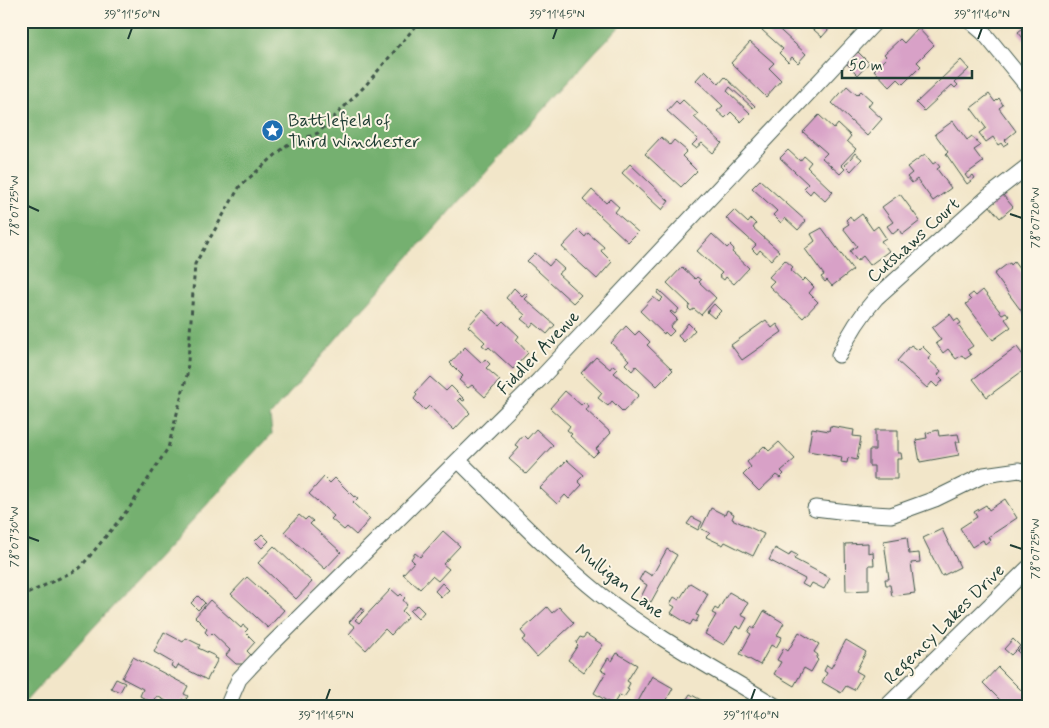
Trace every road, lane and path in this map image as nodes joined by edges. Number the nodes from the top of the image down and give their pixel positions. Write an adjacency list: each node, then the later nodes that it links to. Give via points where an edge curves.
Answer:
1 (420, 21): 11 (path, via 318,133 287,145 240,186 195,264 187,375 168,448 130,507 80,568)
2 (876, 21): 7 (street, Fiddler Avenue, via 539,380)
3 (970, 21): 4 (street, via 984,32)
4 (1028, 87)
5 (1028, 166): 6 (street, Cutshaws Court, via 876,298 848,336)
6 (839, 355)
7 (458, 460): 12 (street, Fiddler Avenue, via 239,679); 13 (street, Mulligan Lane, via 601,595)
8 (1028, 473): 9 (street, via 1018,470 984,475 935,499 891,515)
9 (814, 508)
10 (1028, 568): 14 (street, Regency Lakes Drive)
11 (21, 597)
12 (227, 707)
13 (777, 707)
14 (886, 707)

